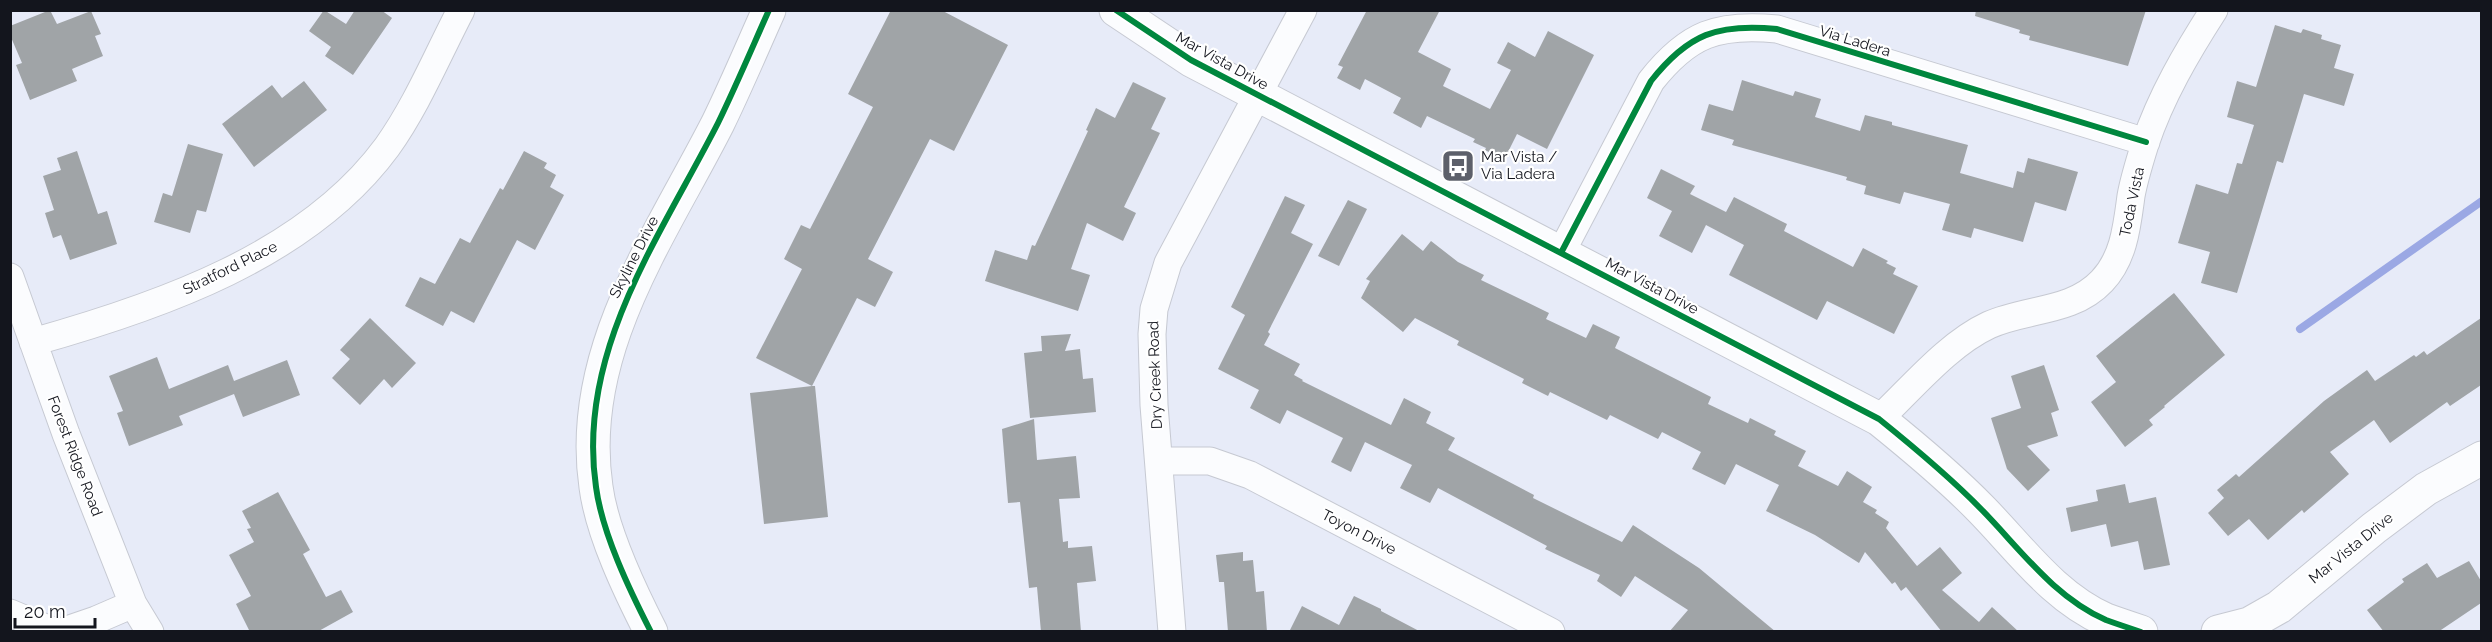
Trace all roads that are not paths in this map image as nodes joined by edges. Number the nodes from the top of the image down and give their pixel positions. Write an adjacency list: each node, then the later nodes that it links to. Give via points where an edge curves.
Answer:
1 (461, 10): 10 (street, Stratford Place, via 405,120 385,149 323,212 280,244 193,287 97,324)
2 (769, 10): 19 (street, Skyline Drive, via 718,121 620,312 597,397 593,444 596,488 610,539)
3 (1116, 10): 6 (street, Mar Vista Drive, via 1191,60)
4 (1303, 10): 6 (street, Dry Creek Road)
5 (2214, 10): 7 (street, Toda Vista, via 2183,59)
6 (1258, 95): 8 (street, Mar Vista Drive); 13 (street, Dry Creek Road, via 1159,286 1152,334)
7 (2146, 142): 8 (street, Via Ladera, via 1777,29 1731,28 1687,43 1652,81); 11 (street, Toda Vista, via 2124,240 2114,265 2102,281 2061,306 2009,318 1964,339)
8 (1562, 251): 11 (street, Mar Vista Drive)
9 (10, 277): 10 (street, Forest Ridge Road)
10 (33, 342): 14 (street, Forest Ridge Road)
11 (1879, 419): 22 (street, Mar Vista Drive, via 1941,469 2043,576 2071,599 2105,619)
12 (2481, 458): 23 (street, Mar Vista Drive, via 2426,489 2279,607 2249,624)
13 (1160, 461): 20 (street, Dry Creek Road); 21 (street, Toyon Drive, via 1210,462 1250,475)
14 (134, 604): 17 (street); 18 (street, Forest Ridge Road)
15 (10, 613): 16 (street)
16 (55, 632)
17 (61, 632)
18 (150, 632)
19 (651, 632)
20 (1172, 632)
21 (1551, 632)
22 (2141, 632)
23 (2218, 632)

